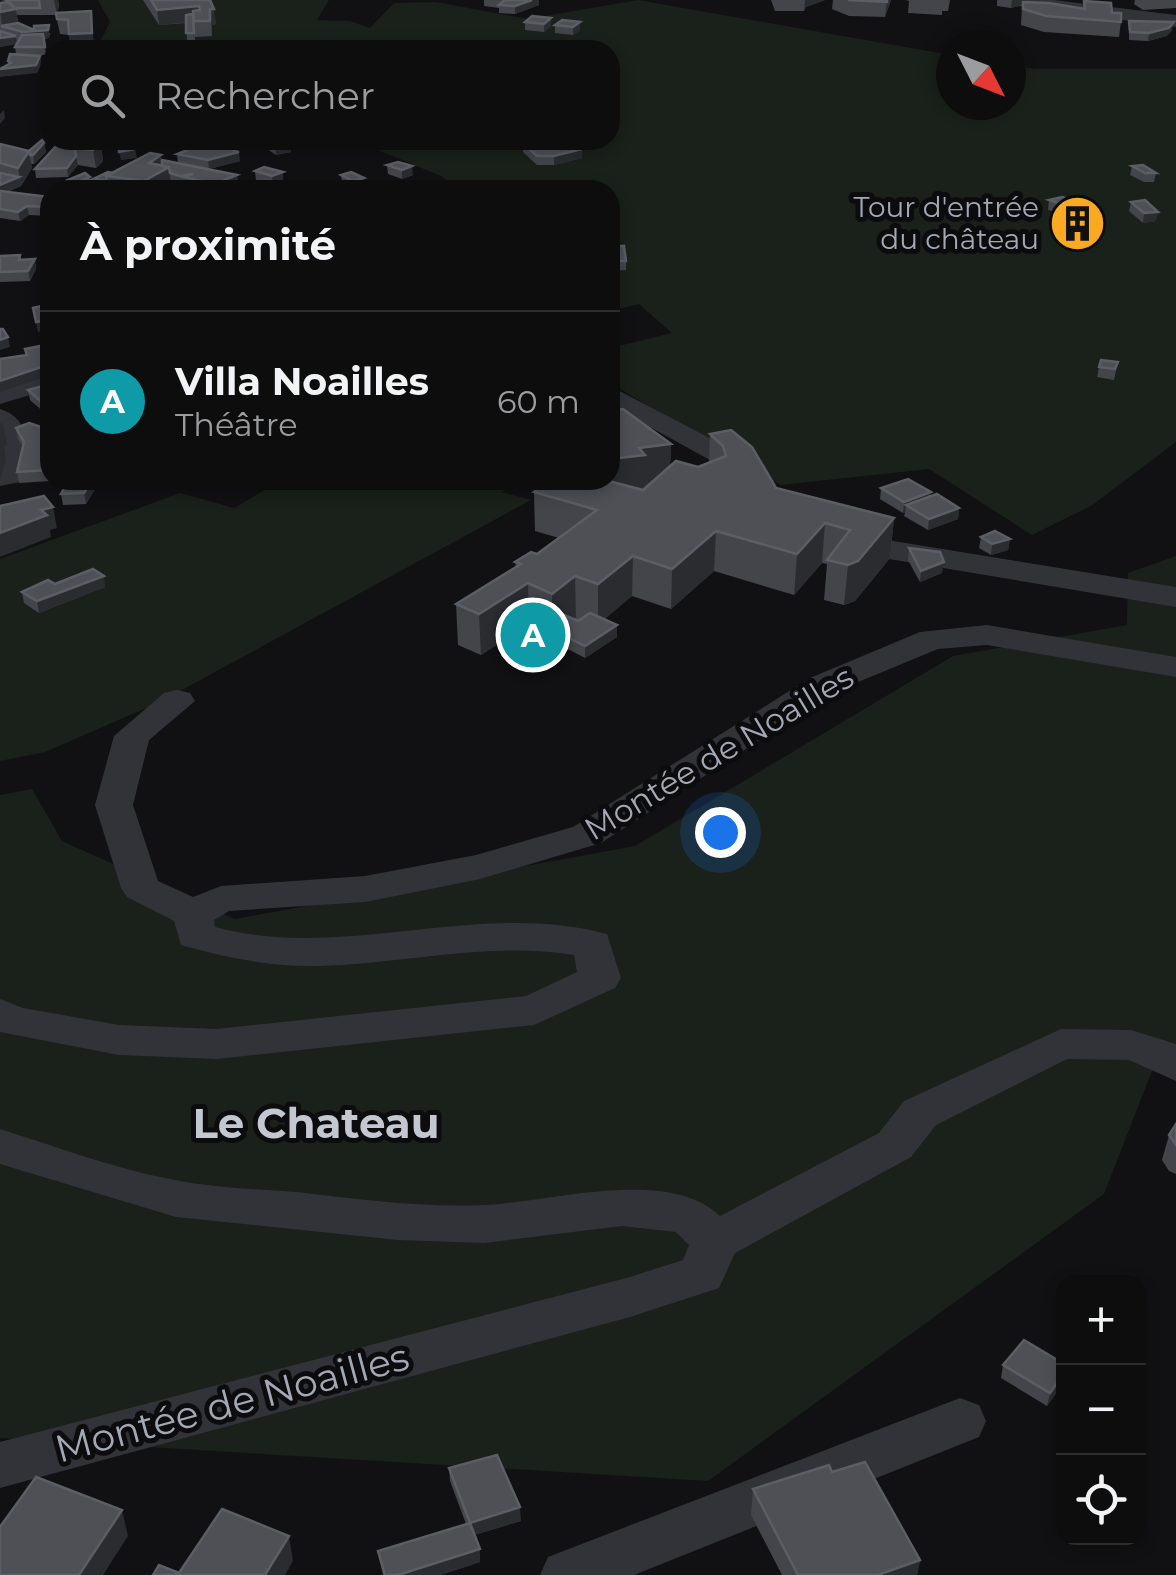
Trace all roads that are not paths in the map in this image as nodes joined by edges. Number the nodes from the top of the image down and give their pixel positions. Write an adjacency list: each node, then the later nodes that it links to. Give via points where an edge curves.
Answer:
1 (1010, 0): 2 (street)
2 (1176, 21)
3 (40, 383): 4 (street)
4 (0, 396)
5 (620, 399): 8 (street, via 738,464)
6 (0, 418): 7 (street, via 17,452 9,476)
7 (0, 477)
8 (778, 497)
9 (819, 530): 10 (street, via 877,548)
10 (1176, 596)
11 (1176, 666): 13 (street, Montée de Noailles, via 987,635 932,639 822,685 587,835 480,868 365,889 222,899)
12 (177, 701): 13 (street, via 132,736 114,805 141,888)
13 (193, 914): 14 (street, via 196,935 233,948 317,953 524,936 592,944 600,978 534,1010 217,1044 119,1040)
14 (0, 1014)
15 (1176, 1065): 17 (street, via 1131,1044 1061,1044 920,1113 895,1145)
16 (0, 1146): 17 (street, via 176,1199 484,1224 622,1208 690,1215)
17 (716, 1241): 19 (street, Montée de Noailles, via 702,1274 630,1297)
18 (960, 1421): 20 (street)
19 (0, 1465)
20 (568, 1575)

